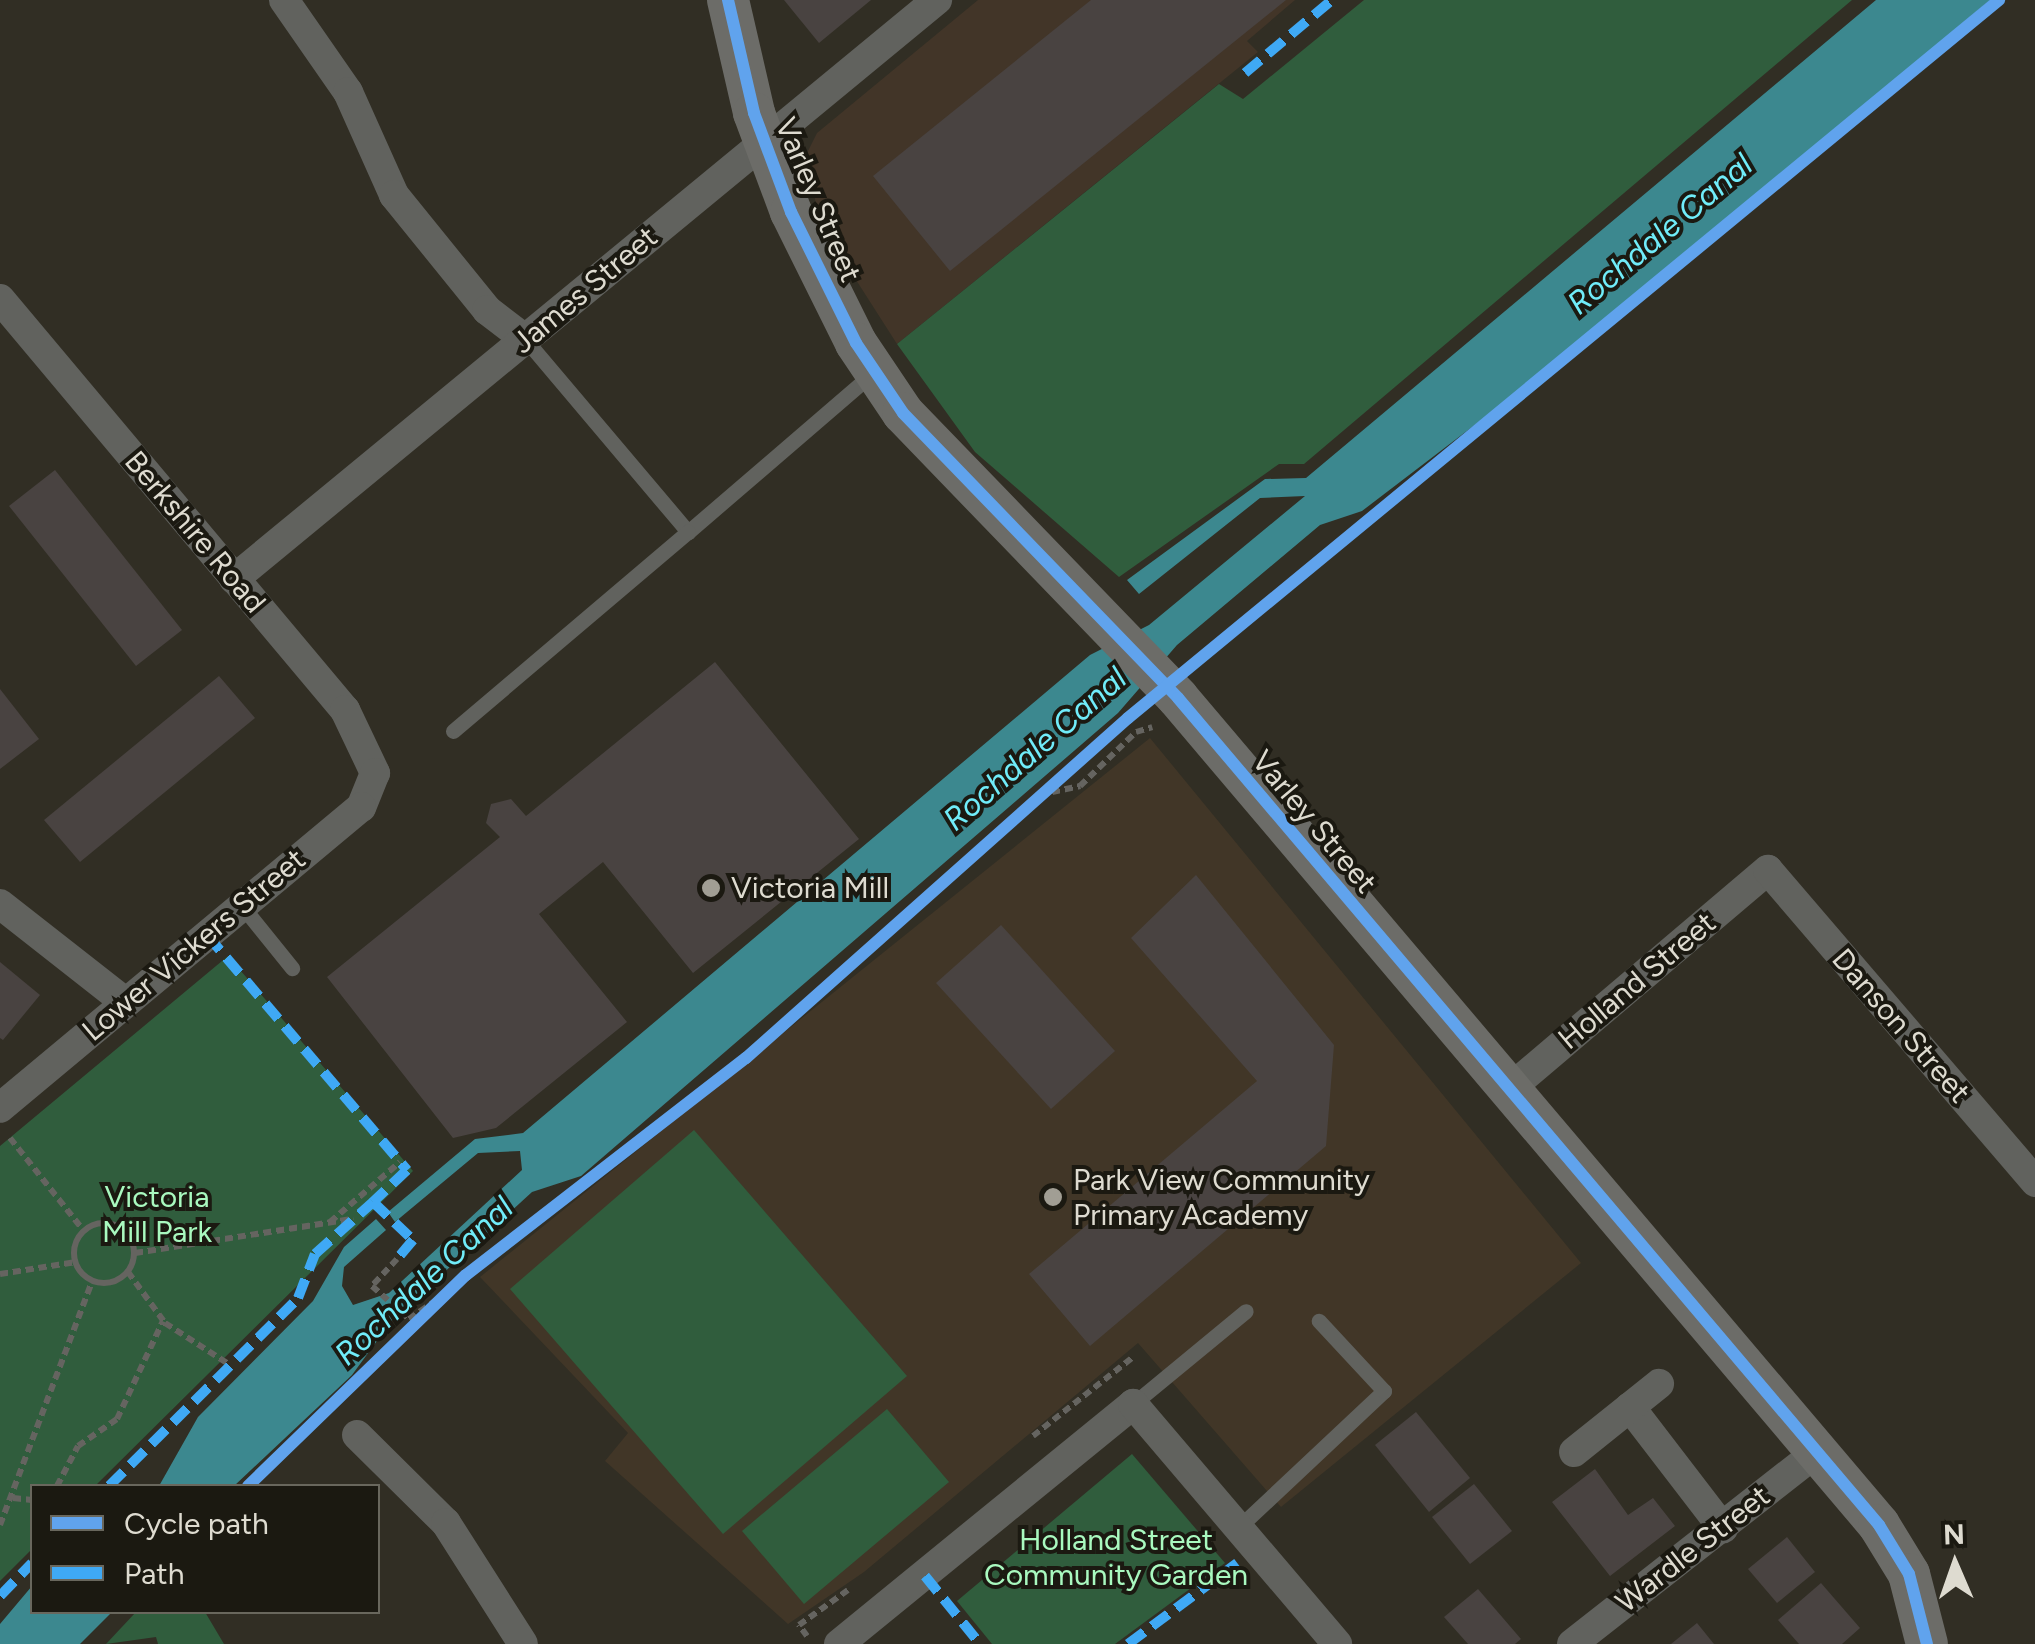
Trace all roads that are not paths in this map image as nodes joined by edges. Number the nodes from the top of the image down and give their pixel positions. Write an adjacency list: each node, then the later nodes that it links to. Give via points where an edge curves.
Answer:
1 (284, 0): 6 (street, via 348,92 394,195 487,310)
2 (728, 0): 4 (street, Varley Street)
3 (937, 0): 4 (street, James Street)
4 (764, 145): 6 (street, James Street); 7 (street, Varley Street, via 814,264)
5 (0, 298): 9 (street, Berkshire Road)
6 (526, 340): 8 (lane); 9 (street, James Street)
7 (874, 372): 8 (lane); 17 (street, Varley Street, via 954,472 1108,620 1185,707)
8 (688, 532): 10 (lane)
9 (234, 580): 11 (street, Berkshire Road, via 359,727)
10 (453, 731)
11 (375, 773): 14 (street, Lower Vickers Street, via 360,807)
12 (1768, 870): 17 (street, Holland Street); 19 (street, Danson Street)
13 (0, 904): 16 (street)
14 (242, 906): 15 (lane); 16 (street, Lower Vickers Street)
15 (292, 968)
16 (125, 1002): 18 (street, Lower Vickers Street)
17 (1507, 1091): 27 (street, Varley Street)
18 (0, 1108)
19 (2035, 1181)
20 (1246, 1311): 23 (lane)
21 (1318, 1321): 28 (lane, via 1384,1391)
22 (1659, 1384): 24 (street)
23 (1134, 1404): 28 (street); 31 (street)
24 (1630, 1407): 26 (street); 29 (street)
25 (357, 1435): 30 (street, via 446,1522)
26 (1574, 1452)
27 (1814, 1454): 29 (street, Wardle Street); 34 (street, Varley Street, via 1899,1557)
28 (1239, 1526): 32 (street)
29 (1723, 1528): 33 (street, Wardle Street)
30 (523, 1644)
31 (839, 1644)
32 (1336, 1644)
33 (1572, 1644)
34 (1927, 1644)

